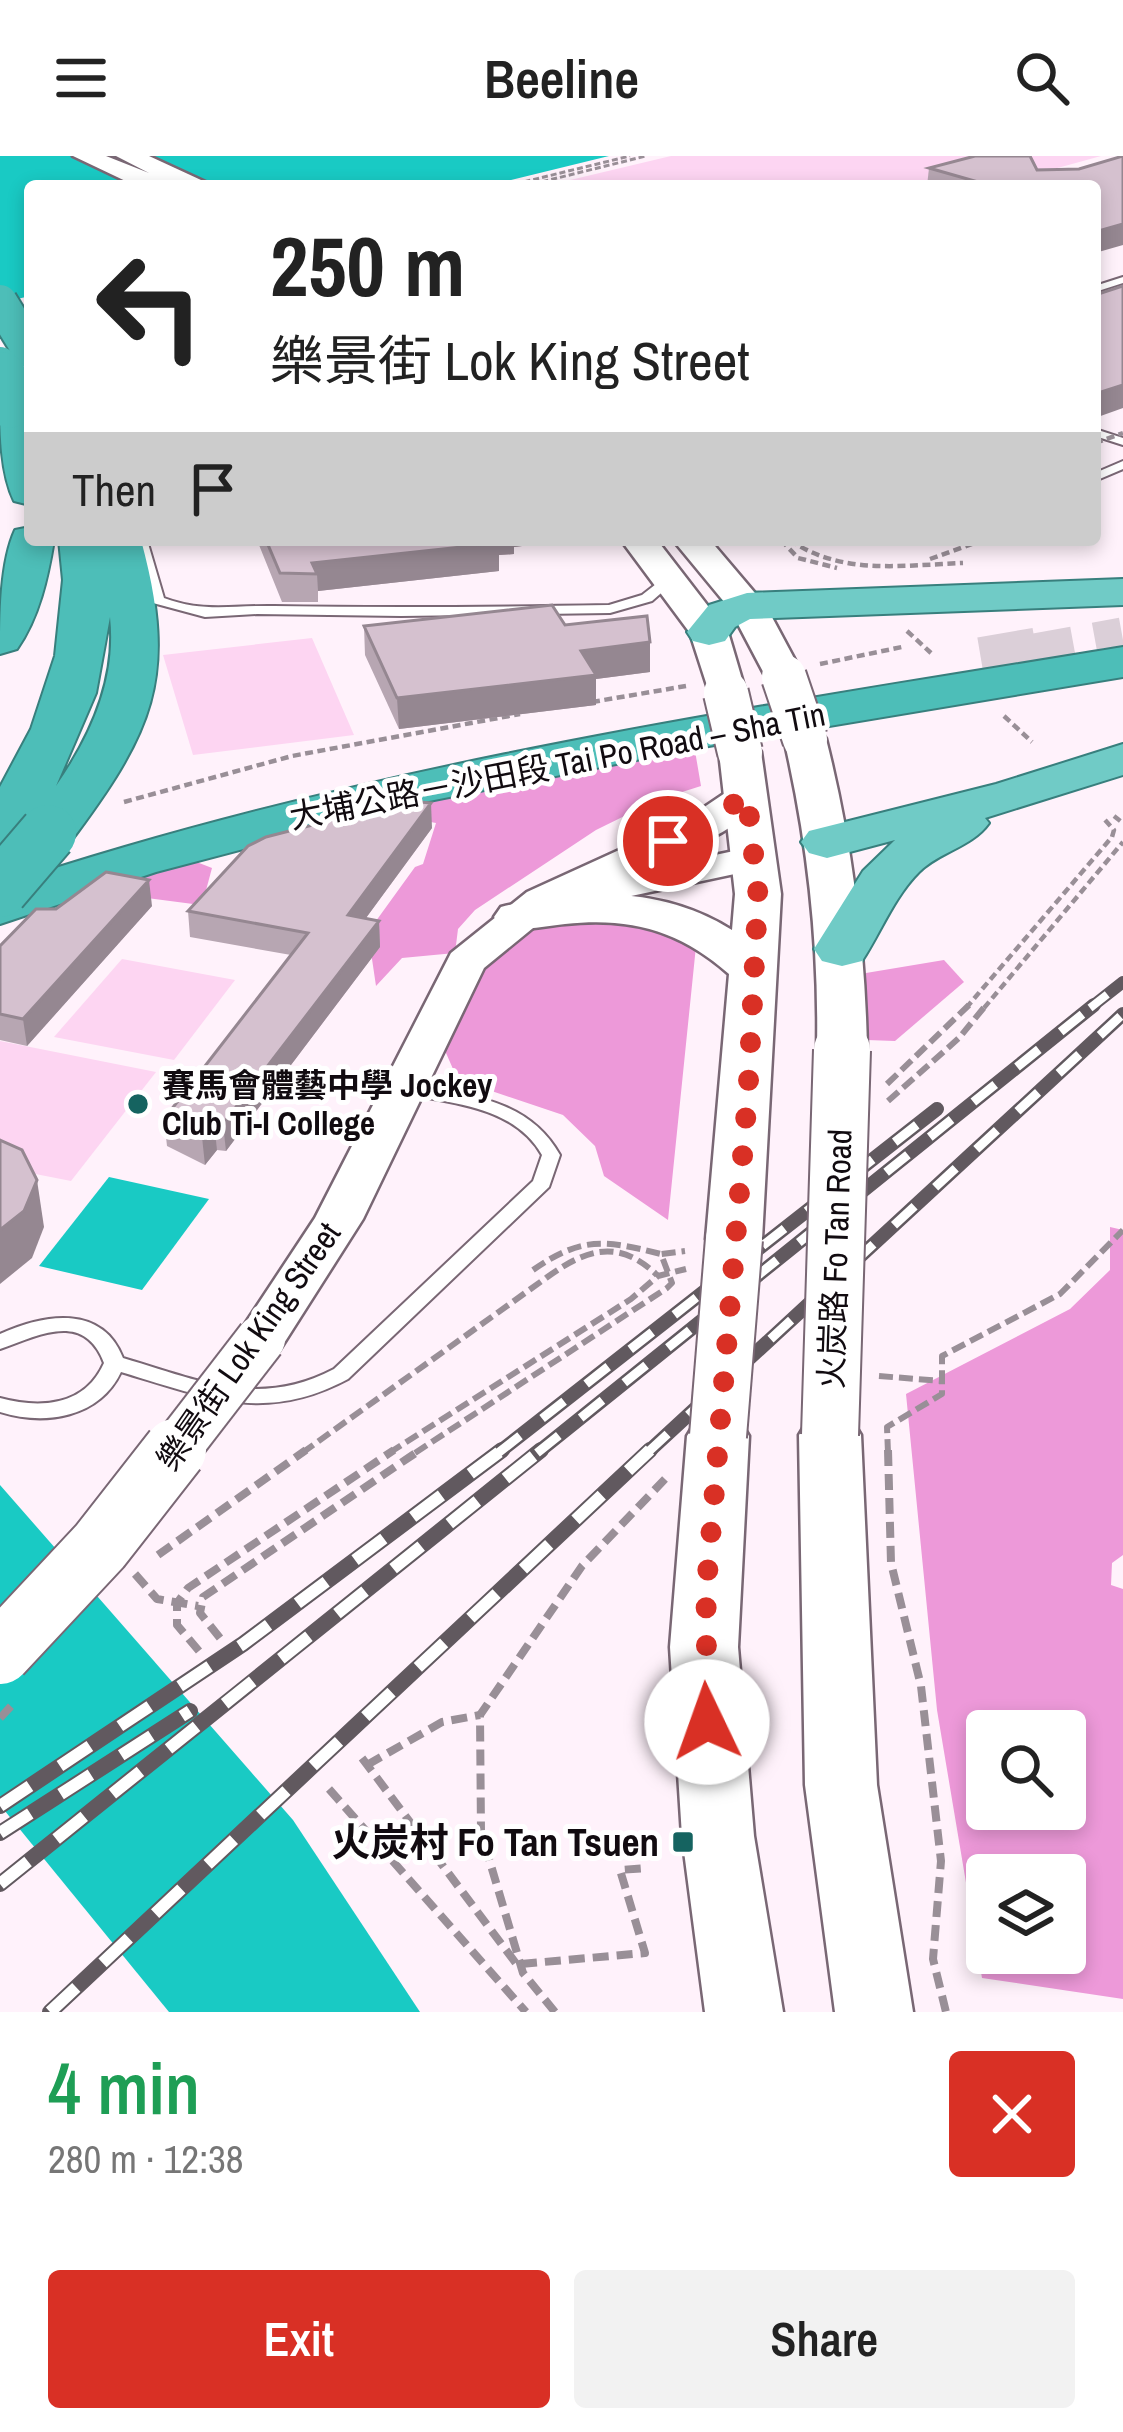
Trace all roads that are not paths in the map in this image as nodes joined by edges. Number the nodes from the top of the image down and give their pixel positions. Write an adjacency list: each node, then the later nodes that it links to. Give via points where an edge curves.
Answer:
1 (85, 156): 3 (main road)
2 (128, 156): 4 (main road)
3 (143, 180)
4 (187, 180)
5 (0, 302): 6 (highway, bridge)
6 (17, 366): 7 (highway)
7 (24, 434)
8 (30, 546): 18 (highway)
9 (83, 546): 24 (highway, via 88,603 79,669)
10 (119, 546): 24 (highway, via 138,628 134,681 111,741)
11 (143, 546): 14 (lane, via 158,600 196,616 610,609 647,598)
12 (644, 546): 14 (main road)
13 (697, 546): 16 (main road, 火炭路 Fo Tan Road)
14 (670, 580): 17 (main road)
15 (1123, 592): 16 (highway)
16 (747, 606): 17 (highway, via 713,620); 25 (main road, 火炭路 Fo Tan Road, bridge, via 802,670 805,739)
17 (709, 632): 22 (main road, bridge, via 708,689)
18 (0, 639)
19 (1123, 662): 29 (highway, 大埔公路－沙田段 Tai Po Road – Sha Tin, via 437,782 102,868)
20 (972, 678): 27 (highway, 大埔公路－沙田段 Tai Po Road – Sha Tin, via 297,790)
21 (1123, 759): 23 (highway)
22 (744, 774): 26 (main road); 30 (street, 樂景街 Lok King Street, via 699,828)
23 (1013, 795): 25 (highway); 31 (highway, via 904,857)
24 (24, 832): 28 (highway, bridge)
25 (827, 842): 26 (main road); 31 (main road, 火炭路 Fo Tan Road)
26 (753, 859): 30 (street); 32 (main road)
27 (0, 877)
28 (0, 889)
29 (0, 906)
30 (529, 909): 32 (main road, via 645,910 704,928); 33 (street, 樂景街 Lok King Street, via 466,962)
31 (842, 949): 39 (main road, 火炭路 Fo Tan Road, bridge, via 830,1435 841,1785)
32 (754, 971): 38 (main road, bridge, via 708,1250 696,1453 718,1837)
33 (404, 1088): 35 (lane, via 529,1125 550,1155 542,1183 341,1374 312,1390 256,1400); 37 (street, 樂景街 Lok King Street, bridge, via 339,1219 261,1339)
34 (0, 1342): 35 (lane, via 64,1324 100,1336)
35 (114, 1363): 36 (lane, via 99,1390 63,1409)
36 (0, 1405)
37 (8, 1677)
38 (744, 2012)
39 (874, 2012)

